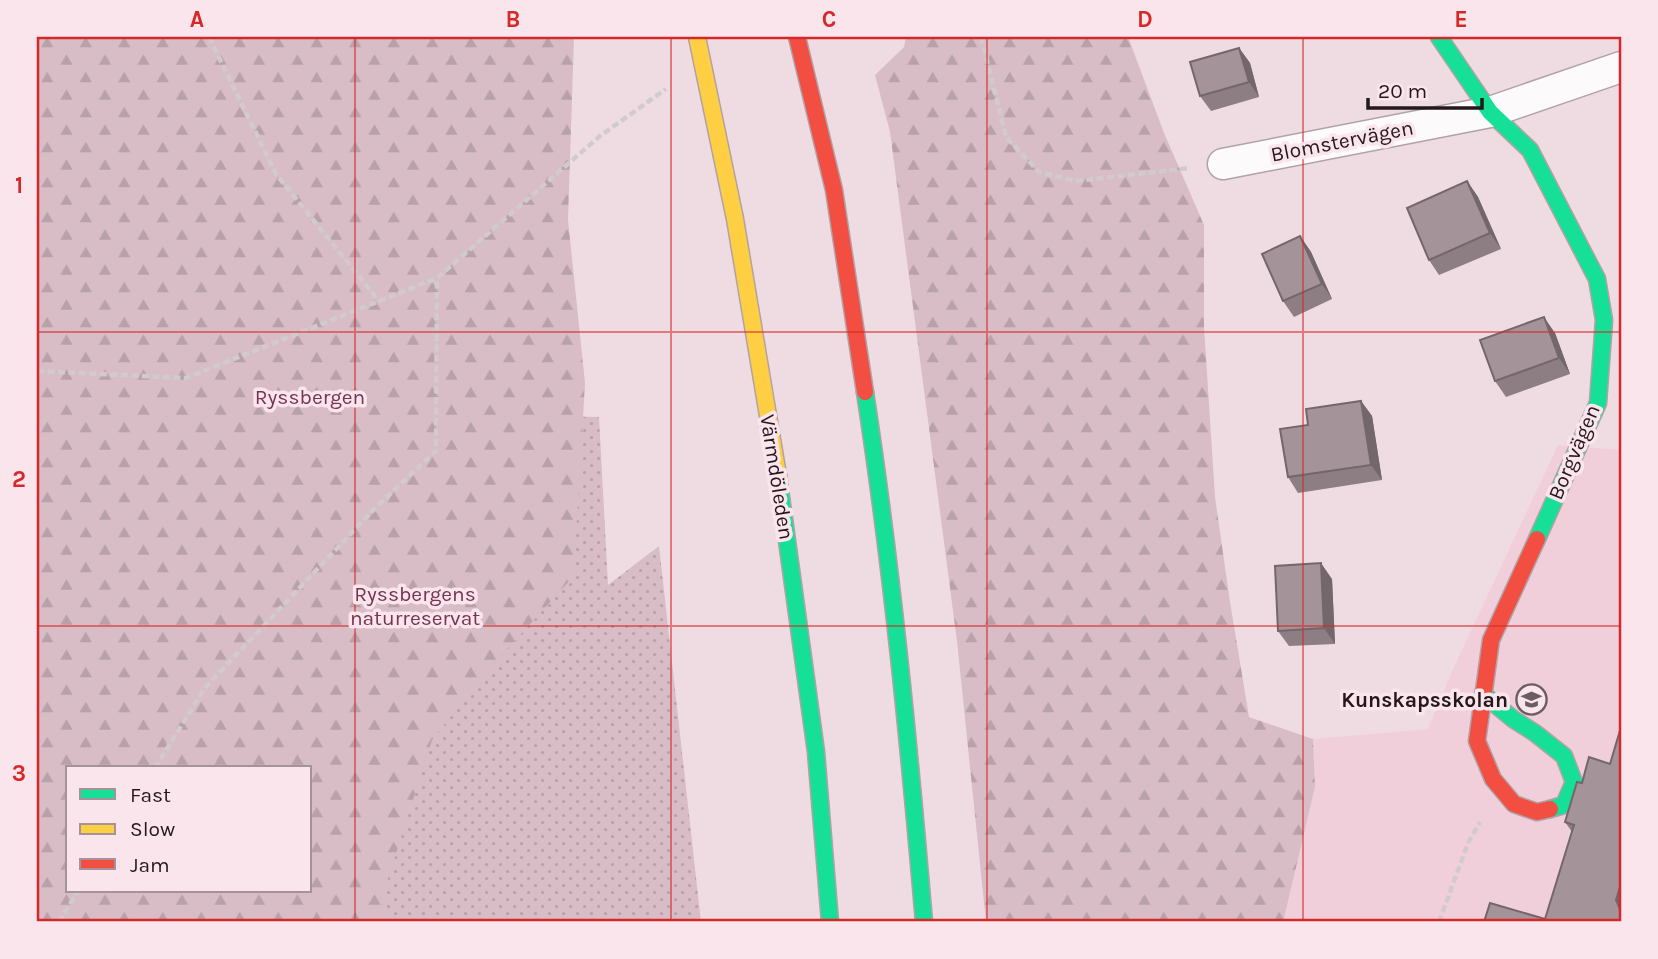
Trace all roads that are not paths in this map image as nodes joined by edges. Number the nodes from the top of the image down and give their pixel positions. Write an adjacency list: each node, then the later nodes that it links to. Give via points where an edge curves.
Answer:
1 (697, 37): 8 (main road, Värmdöleden, via 735,219 779,484 816,752)
2 (797, 37): 9 (main road, via 834,190 877,468)
3 (1439, 37): 5 (main road, Borgvägen)
4 (1621, 67): 5 (street, Blomstervägen)
5 (1490, 112): 6 (street, Blomstervägen); 7 (main road, Borgvägen, via 1530,150 1597,279 1604,320 1598,402 1491,640)
6 (1223, 164)
7 (1483, 694): 7 (main road, Borgvägen, via 1477,741 1493,779 1514,804 1537,812 1563,805 1574,782 1564,757)
8 (830, 922)
9 (924, 922)

